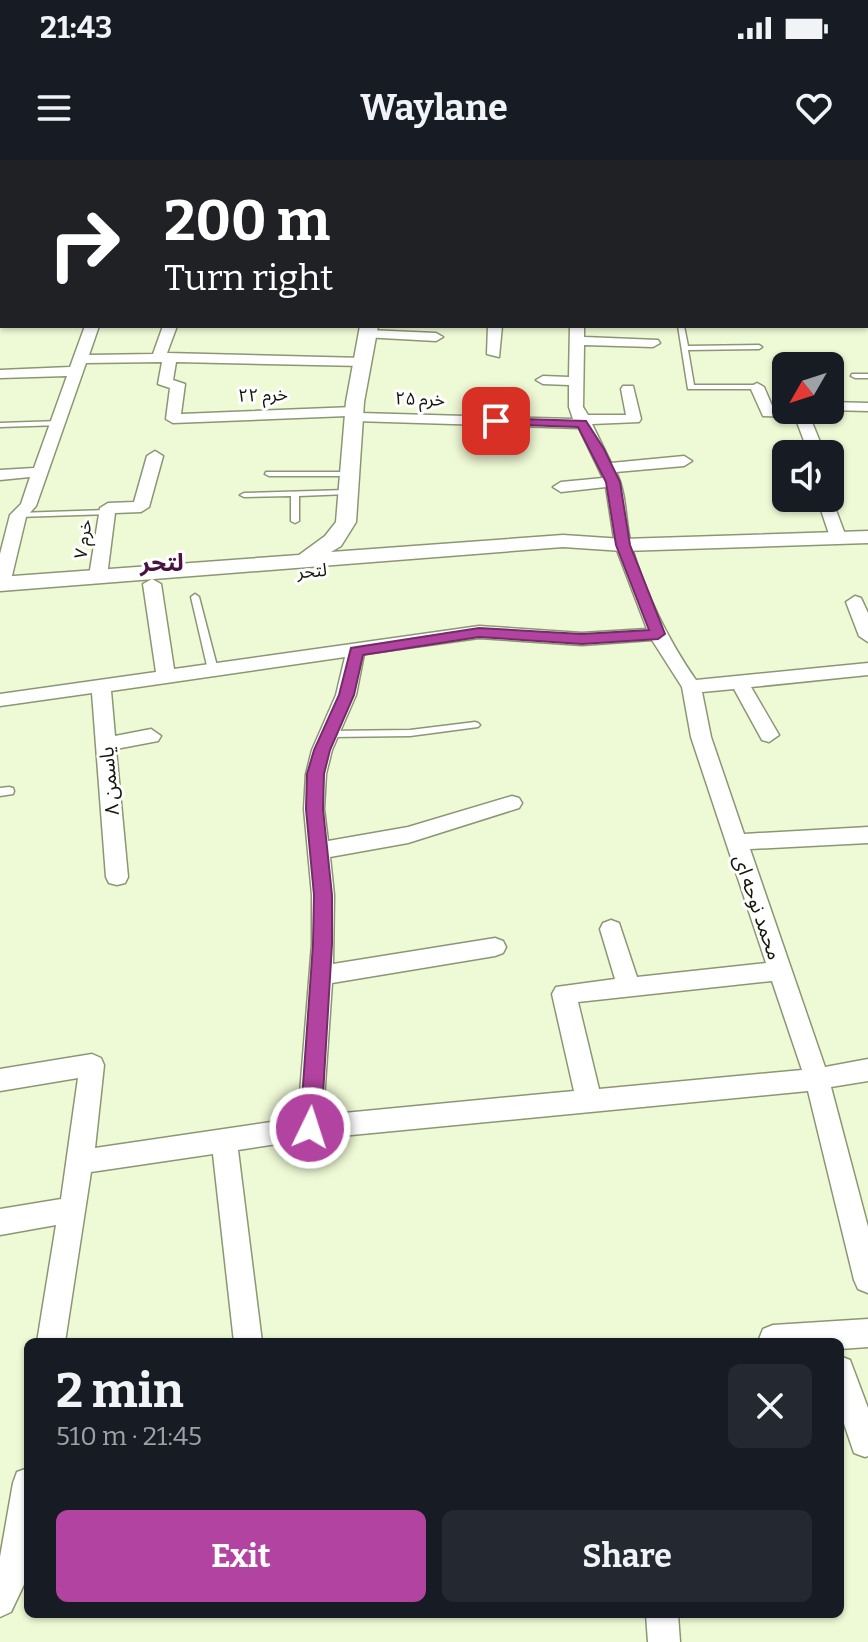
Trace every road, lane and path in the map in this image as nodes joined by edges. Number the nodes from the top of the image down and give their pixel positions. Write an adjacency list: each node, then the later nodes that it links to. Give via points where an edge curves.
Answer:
1 (91, 328): 14 (street)
2 (170, 328): 12 (street)
3 (495, 328): 11 (street)
4 (681, 328): 10 (lane)
5 (369, 330): 7 (street); 13 (street)
6 (578, 334): 8 (street); 19 (street)
7 (436, 337)
8 (653, 343)
9 (759, 347): 10 (lane)
10 (684, 348): 20 (lane, via 691,387)
11 (494, 354)
12 (164, 358): 13 (street); 14 (street); 25 (street, خرم ۲۲, via 165,384 178,384 173,419)
13 (363, 362): 25 (street)
14 (78, 365): 15 (street); 28 (street)
15 (0, 374)
16 (855, 376): 17 (lane)
17 (868, 376)
18 (543, 380): 19 (street)
19 (574, 381): 27 (street)
20 (757, 387): 24 (street)
21 (628, 389): 27 (street, خرم ۲۵, via 634,419)
22 (844, 406): 23 (street)
23 (868, 407): 26 (street)
24 (772, 413)
25 (354, 414): 27 (street, خرم ۲۵); 36 (street)
26 (868, 414)
27 (581, 422): 35 (street)
28 (59, 423): 29 (lane); 32 (street)
29 (0, 425)
30 (155, 456): 40 (street)
31 (684, 461): 35 (street)
32 (39, 472): 34 (street); 44 (street, via 28,506)
33 (269, 474): 36 (lane)
34 (0, 475)
35 (610, 475): 37 (street); 49 (street, محمد نوحه ای)
36 (347, 483): 38 (lane); 46 (street)
37 (561, 487)
38 (295, 494): 39 (lane); 45 (lane)
39 (244, 495)
40 (141, 507): 41 (street); 42 (street)
41 (160, 507)
42 (108, 510): 44 (lane); 52 (street, خرم ۷)
43 (830, 512): 47 (street)
44 (18, 515): 53 (street)
45 (295, 521)
46 (346, 522): 50 (street, via 363,544); 51 (street, via 333,541)
47 (838, 537): 48 (street, لتحر); 49 (street, لتحر)
48 (868, 537)
49 (623, 545): 50 (street, لتحر, via 563,541); 54 (street, لتحر, via 567,556); 58 (street, محمد نوحه ای)
50 (382, 555): 51 (street, لتحر)
51 (307, 559): 52 (street, لتحر)
52 (98, 576): 53 (street, لتحر)
53 (0, 584)
54 (152, 584): 55 (street, لتحر); 63 (street)
55 (0, 596)
56 (195, 597): 62 (lane)
57 (855, 602): 59 (street)
58 (658, 634): 60 (street, via 582,639 479,632); 66 (street, محمد نوحه ای)
59 (868, 636)
60 (356, 651): 62 (street); 69 (street)
61 (868, 669): 64 (street)
62 (213, 670): 63 (street)
63 (166, 677): 65 (street)
64 (738, 680): 66 (street); 70 (street)
65 (101, 686): 67 (street); 72 (street, یاسمن ۸)
66 (691, 687): 75 (street, محمد نوحه ای, via 701,737)
67 (0, 700)
68 (475, 725): 69 (lane)
69 (330, 734): 76 (street, via 316,774)
70 (769, 735)
71 (151, 736): 72 (street)
72 (106, 744): 77 (street, یاسمن ۸)
73 (512, 803): 76 (street, via 408,835)
74 (868, 835): 75 (street)
75 (736, 842): 80 (street, محمد نوحه ای)
76 (319, 851): 81 (street)
77 (117, 877)
78 (611, 929): 82 (street)
79 (495, 947): 81 (street)
80 (780, 971): 82 (street); 84 (street, محمد نوحه ای)
81 (321, 975): 87 (street)
82 (629, 987): 86 (street, via 564,994)
83 (868, 1070): 84 (street)
84 (817, 1079): 86 (street); 92 (street, محمد نوحه ای)
85 (0, 1080): 89 (street, via 92,1065)
86 (589, 1101): 87 (street)
87 (310, 1128): 88 (street)
88 (224, 1140): 89 (street); 95 (street)
89 (80, 1162): 90 (street)
90 (72, 1210): 91 (street); 94 (street)
91 (0, 1222)
92 (868, 1280)
93 (868, 1333): 96 (street)
94 (52, 1338)
95 (248, 1338)
96 (836, 1338)
97 (844, 1382): 98 (street)
98 (865, 1442)
99 (24, 1500): 100 (street)
100 (4, 1584)
101 (662, 1618): 102 (street)
102 (664, 1642)

